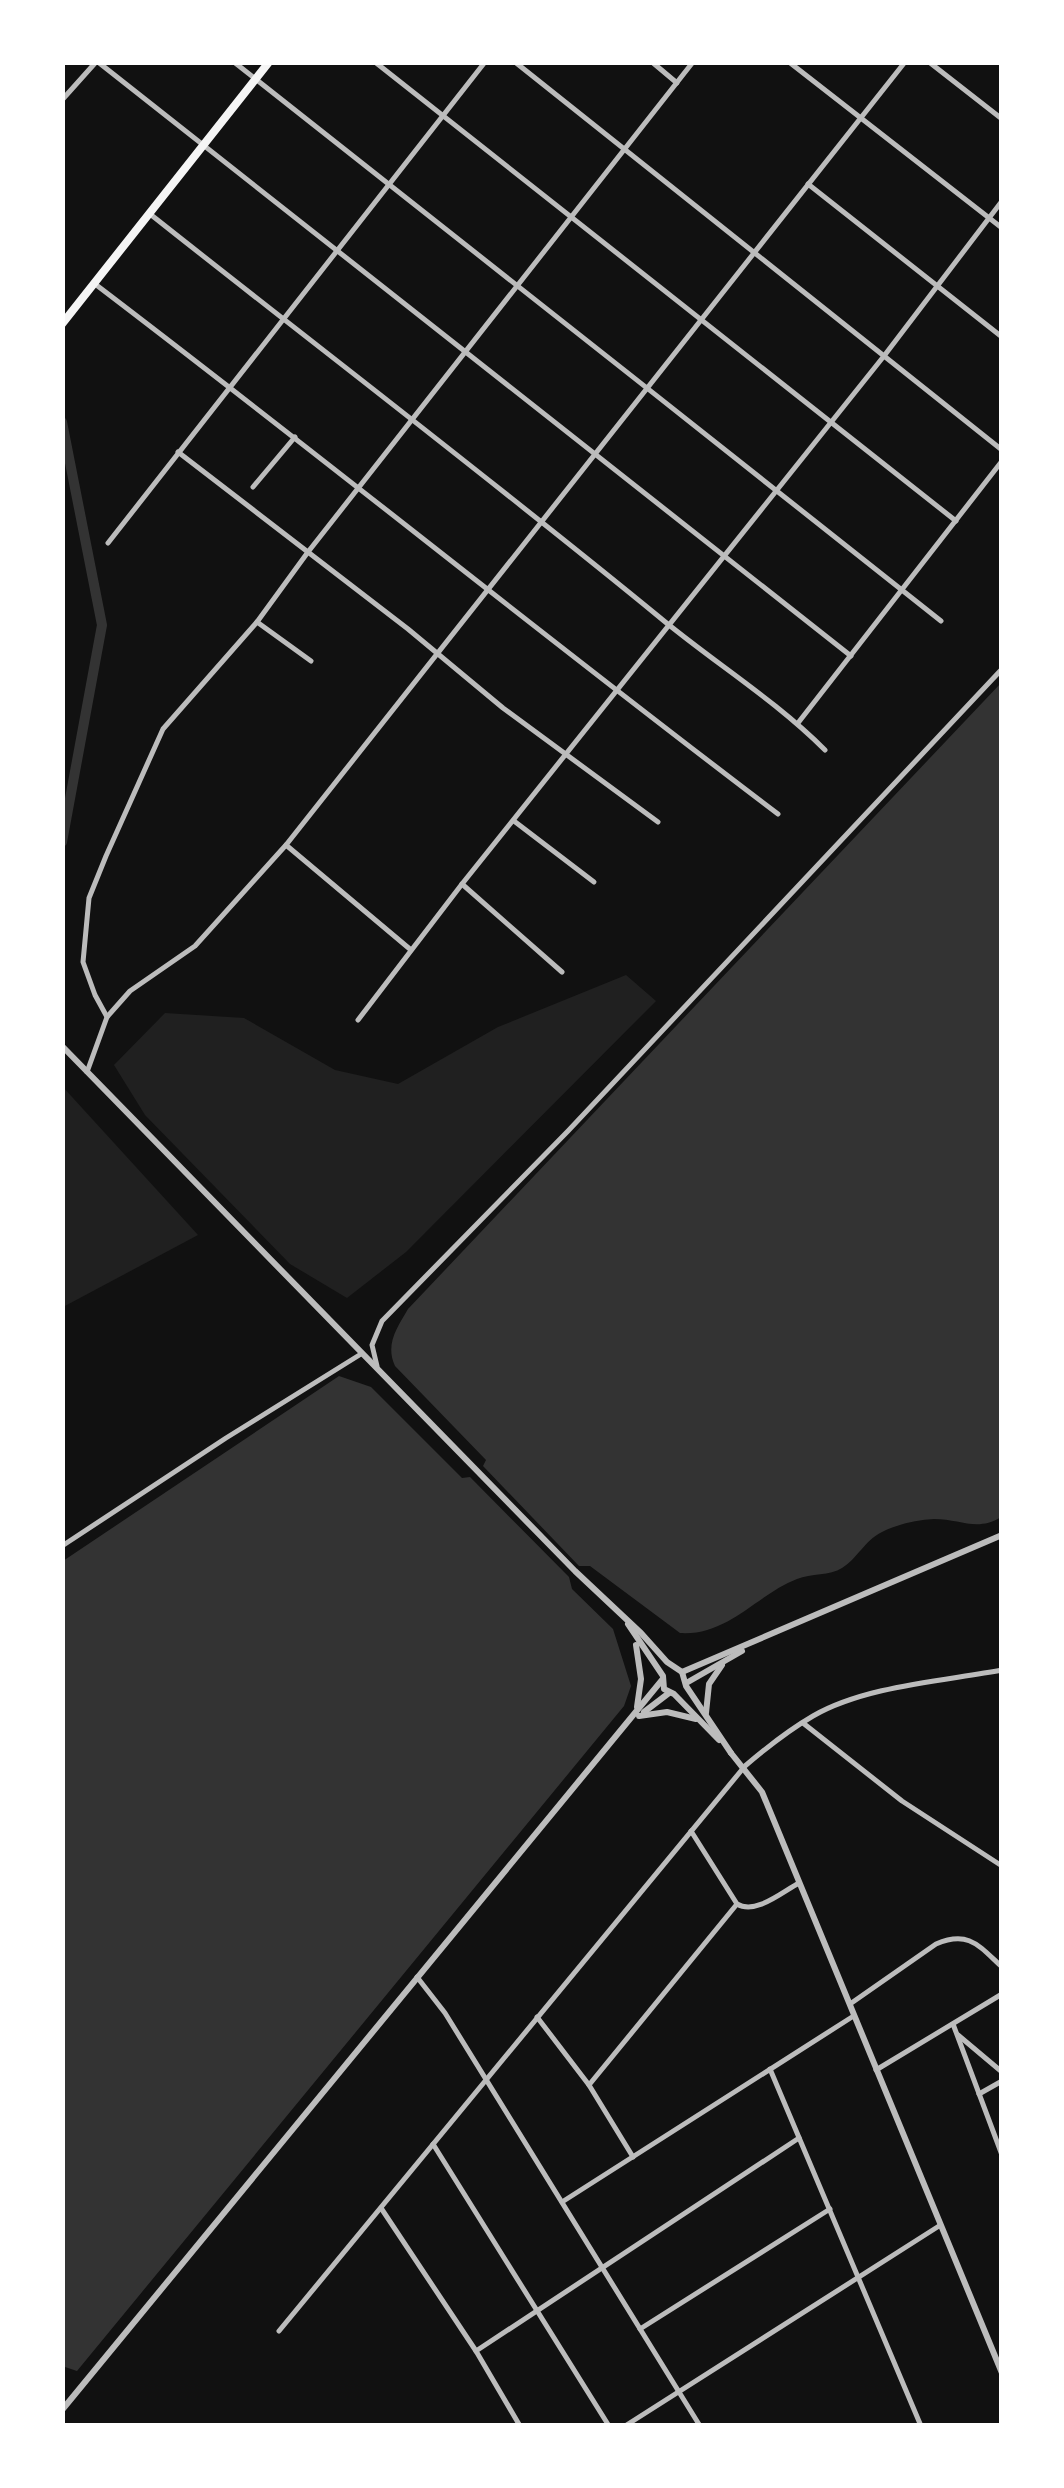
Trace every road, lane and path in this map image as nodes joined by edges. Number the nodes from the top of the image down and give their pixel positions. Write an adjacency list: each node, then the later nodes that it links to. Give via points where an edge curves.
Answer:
1 (97, 62): 14 (street); 18 (street)
2 (234, 62): 12 (street)
3 (269, 62): 12 (main road)
4 (375, 62): 15 (street)
5 (485, 62): 15 (street)
6 (516, 62): 19 (street)
7 (652, 62): 13 (street)
8 (692, 62): 13 (street)
9 (790, 62): 16 (street)
10 (905, 62): 16 (street)
11 (929, 62): 17 (street)
12 (256, 79): 18 (main road); 20 (street)
13 (677, 83): 19 (street)
14 (62, 100)
15 (443, 116): 20 (street); 24 (street)
16 (860, 119): 21 (street); 25 (street)
17 (1002, 119)
18 (203, 146): 23 (main road); 27 (street)
19 (626, 150): 24 (street); 28 (street)
20 (390, 184): 27 (street); 30 (street)
21 (808, 184): 28 (street); 31 (street)
22 (1002, 202): 25 (street)
23 (149, 213): 29 (main road); 33 (street)
24 (572, 218): 30 (street); 32 (street)
25 (988, 218): 26 (street); 31 (street)
26 (1002, 228)
27 (336, 252): 33 (street); 36 (street)
28 (753, 254): 32 (street); 37 (street)
29 (95, 284): 34 (main road); 38 (street)
30 (520, 285): 36 (street); 39 (street)
31 (936, 286): 35 (street); 37 (street)
32 (701, 319): 39 (street); 41 (street)
33 (283, 320): 38 (street); 40 (street)
34 (62, 324)
35 (1002, 337)
36 (466, 352): 40 (street); 45 (street)
37 (884, 356): 41 (street); 43 (street)
38 (230, 386): 42 (street); 44 (street)
39 (646, 389): 45 (street); 49 (street)
40 (411, 420): 48 (street); 51 (street)
41 (829, 420): 49 (street); 50 (street)
42 (294, 437): 47 (street); 48 (street)
43 (1002, 450)
44 (178, 452): 52 (street); 53 (street)
45 (595, 454): 51 (street); 54 (street)
46 (1002, 461): 50 (street)
47 (252, 487)
48 (360, 488): 53 (street); 55 (street)
49 (774, 489): 54 (street); 56 (street)
50 (956, 521): 56 (street)
51 (543, 522): 55 (street); 59 (street)
52 (108, 543)
53 (308, 552): 58 (street); 60 (street)
54 (724, 556): 59 (street); 61 (street)
55 (488, 588): 60 (street); 64 (street)
56 (900, 589): 57 (street); 61 (street)
57 (941, 621)
58 (258, 622): 62 (street); 76 (street, via 163,729 89,898 83,962)
59 (670, 626): 64 (street); 65 (street)
60 (438, 656): 67 (street); 71 (street)
61 (851, 656): 65 (street)
62 (311, 662)
63 (1002, 669): 81 (street, via 382,1321 372,1345)
64 (615, 691): 67 (street); 68 (street)
65 (798, 723): 66 (street)
66 (824, 750)
67 (566, 755): 69 (street); 70 (street)
68 (778, 814)
69 (514, 821): 72 (street); 73 (street)
70 (658, 822)
71 (286, 844): 74 (street); 76 (street, via 195,946 130,991)
72 (594, 882)
73 (462, 884): 74 (street); 75 (street)
74 (412, 950): 77 (street)
75 (562, 972)
76 (107, 1017): 79 (street)
77 (358, 1020)
78 (62, 1046): 79 (street)
79 (87, 1072): 80 (street)
80 (361, 1354): 81 (street); 83 (street)
81 (379, 1372): 84 (street)
82 (1002, 1535): 85 (street)
83 (62, 1546)
84 (627, 1623): 86 (street); 88 (street)
85 (765, 1638): 87 (street); 88 (street)
86 (635, 1639): 90 (street); 93 (street)
87 (732, 1657): 91 (street); 94 (street, via 709,1684)
88 (678, 1670): 90 (street); 91 (street)
89 (1002, 1670): 95 (street, via 871,1694)
90 (662, 1678): 92 (street); 93 (street)
91 (686, 1684): 92 (street); 94 (street)
92 (672, 1694): 93 (street); 94 (street)
93 (637, 1714): 94 (street); 102 (street)
94 (703, 1718): 96 (street)
95 (804, 1723): 96 (street); 98 (street, via 902,1801)
96 (745, 1766): 97 (street); 99 (street)
97 (691, 1831): 100 (street); 106 (street)
98 (1002, 1866)
99 (800, 1883): 100 (street, via 754,1907); 104 (street)
100 (738, 1904): 114 (street)
101 (1002, 1968): 104 (street, via 977,1944 952,1938)
102 (417, 1977): 112 (street); 134 (street)
103 (1002, 1994): 107 (street)
104 (848, 2006): 105 (street)
105 (852, 2017): 109 (street); 110 (street)
106 (537, 2018): 112 (street); 114 (street)
107 (952, 2024): 108 (street); 110 (street)
108 (957, 2034): 111 (street); 115 (street)
109 (770, 2069): 116 (street); 119 (street)
110 (875, 2070): 123 (street)
111 (1002, 2072)
112 (486, 2080): 117 (street); 120 (street)
113 (1002, 2081): 115 (street)
114 (588, 2085): 119 (street)
115 (979, 2094): 118 (street)
116 (799, 2138): 122 (street); 124 (street)
117 (433, 2144): 121 (street); 126 (street)
118 (1002, 2154)
119 (633, 2157): 120 (street)
120 (562, 2202): 124 (street)
121 (381, 2208): 128 (street); 131 (street)
122 (830, 2209): 125 (street); 127 (street)
123 (939, 2226): 125 (street); 130 (street)
124 (602, 2267): 126 (street); 127 (street)
125 (858, 2277): 133 (street); 139 (street)
126 (536, 2309): 131 (street); 136 (street)
127 (640, 2329): 133 (street)
128 (279, 2331)
129 (1002, 2340): 130 (street)
130 (991, 2346): 132 (street)
131 (476, 2351): 135 (street)
132 (1002, 2373)
133 (678, 2391): 137 (street); 138 (street)
134 (62, 2410)
135 (520, 2426)
136 (609, 2426)
137 (624, 2426)
138 (700, 2426)
139 (921, 2426)

